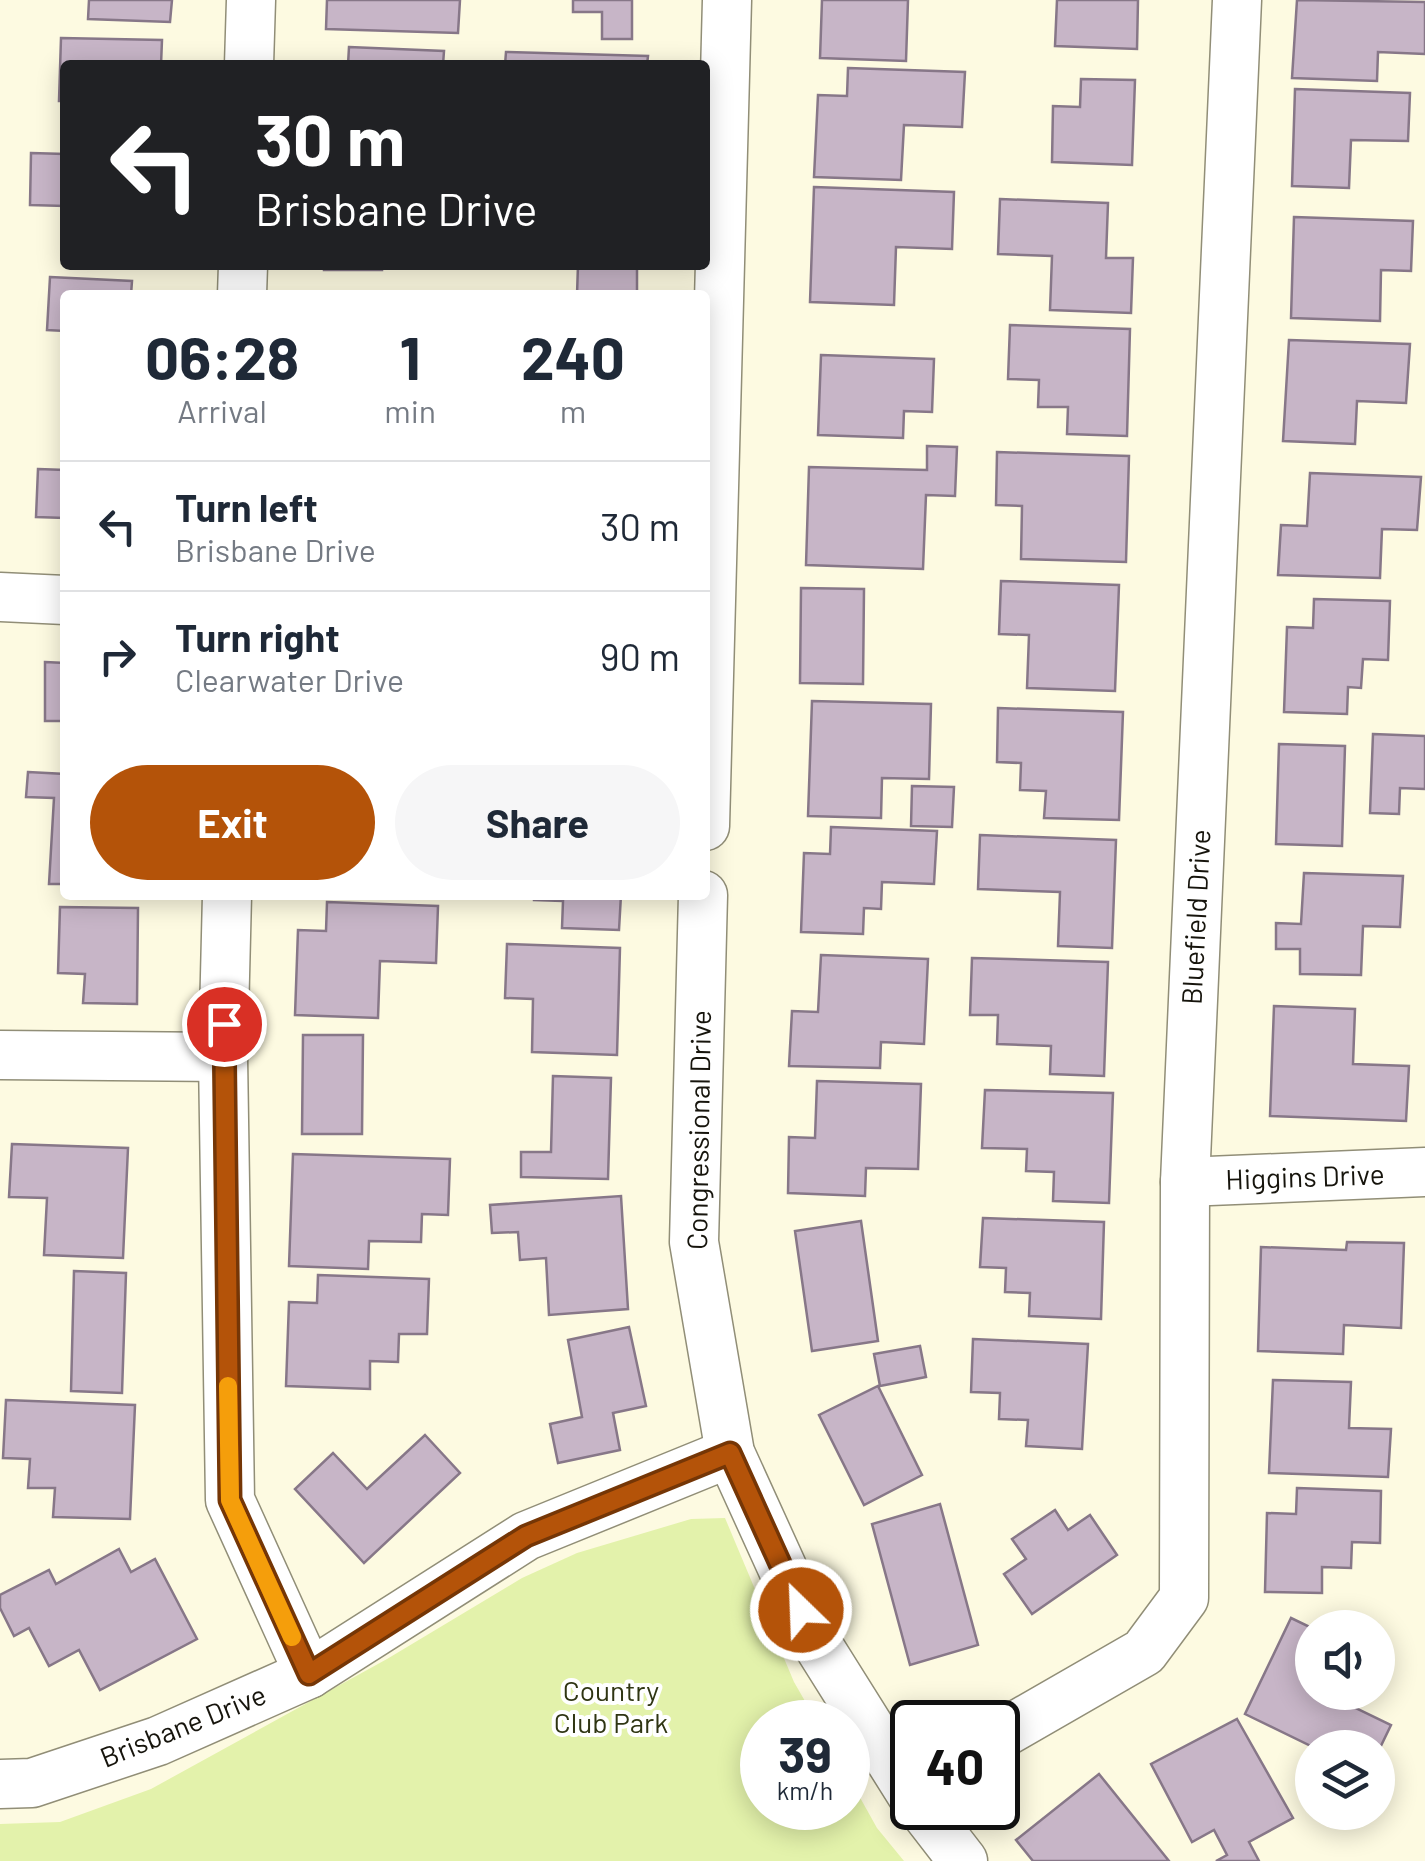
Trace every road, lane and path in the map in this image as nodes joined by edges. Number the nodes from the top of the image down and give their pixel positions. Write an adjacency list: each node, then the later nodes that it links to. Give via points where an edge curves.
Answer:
1 (251, 0): 4 (street)
2 (727, 0): 7 (street)
3 (1237, 0): 13 (street, Bluefield Drive)
4 (250, 60)
5 (0, 598): 6 (street)
6 (60, 600)
7 (710, 638)
8 (227, 900): 11 (street)
9 (703, 900): 14 (street, Congressional Drive, via 694,1242)
10 (0, 1056): 11 (street)
11 (224, 1057): 15 (street, via 230,1500)
12 (1425, 1172): 13 (street, Higgins Drive)
13 (1184, 1182): 16 (street, Bluefield Drive, via 1184,1598 1144,1652)
14 (730, 1453): 15 (street, Brisbane Drive, via 526,1536); 17 (street, Congressional Drive, via 816,1642)
15 (309, 1674): 18 (street, Brisbane Drive, via 158,1740 32,1783)
16 (1020, 1723)
17 (890, 1758)
18 (0, 1784)
19 (940, 1830): 20 (street, Congressional Drive)
20 (963, 1861)

